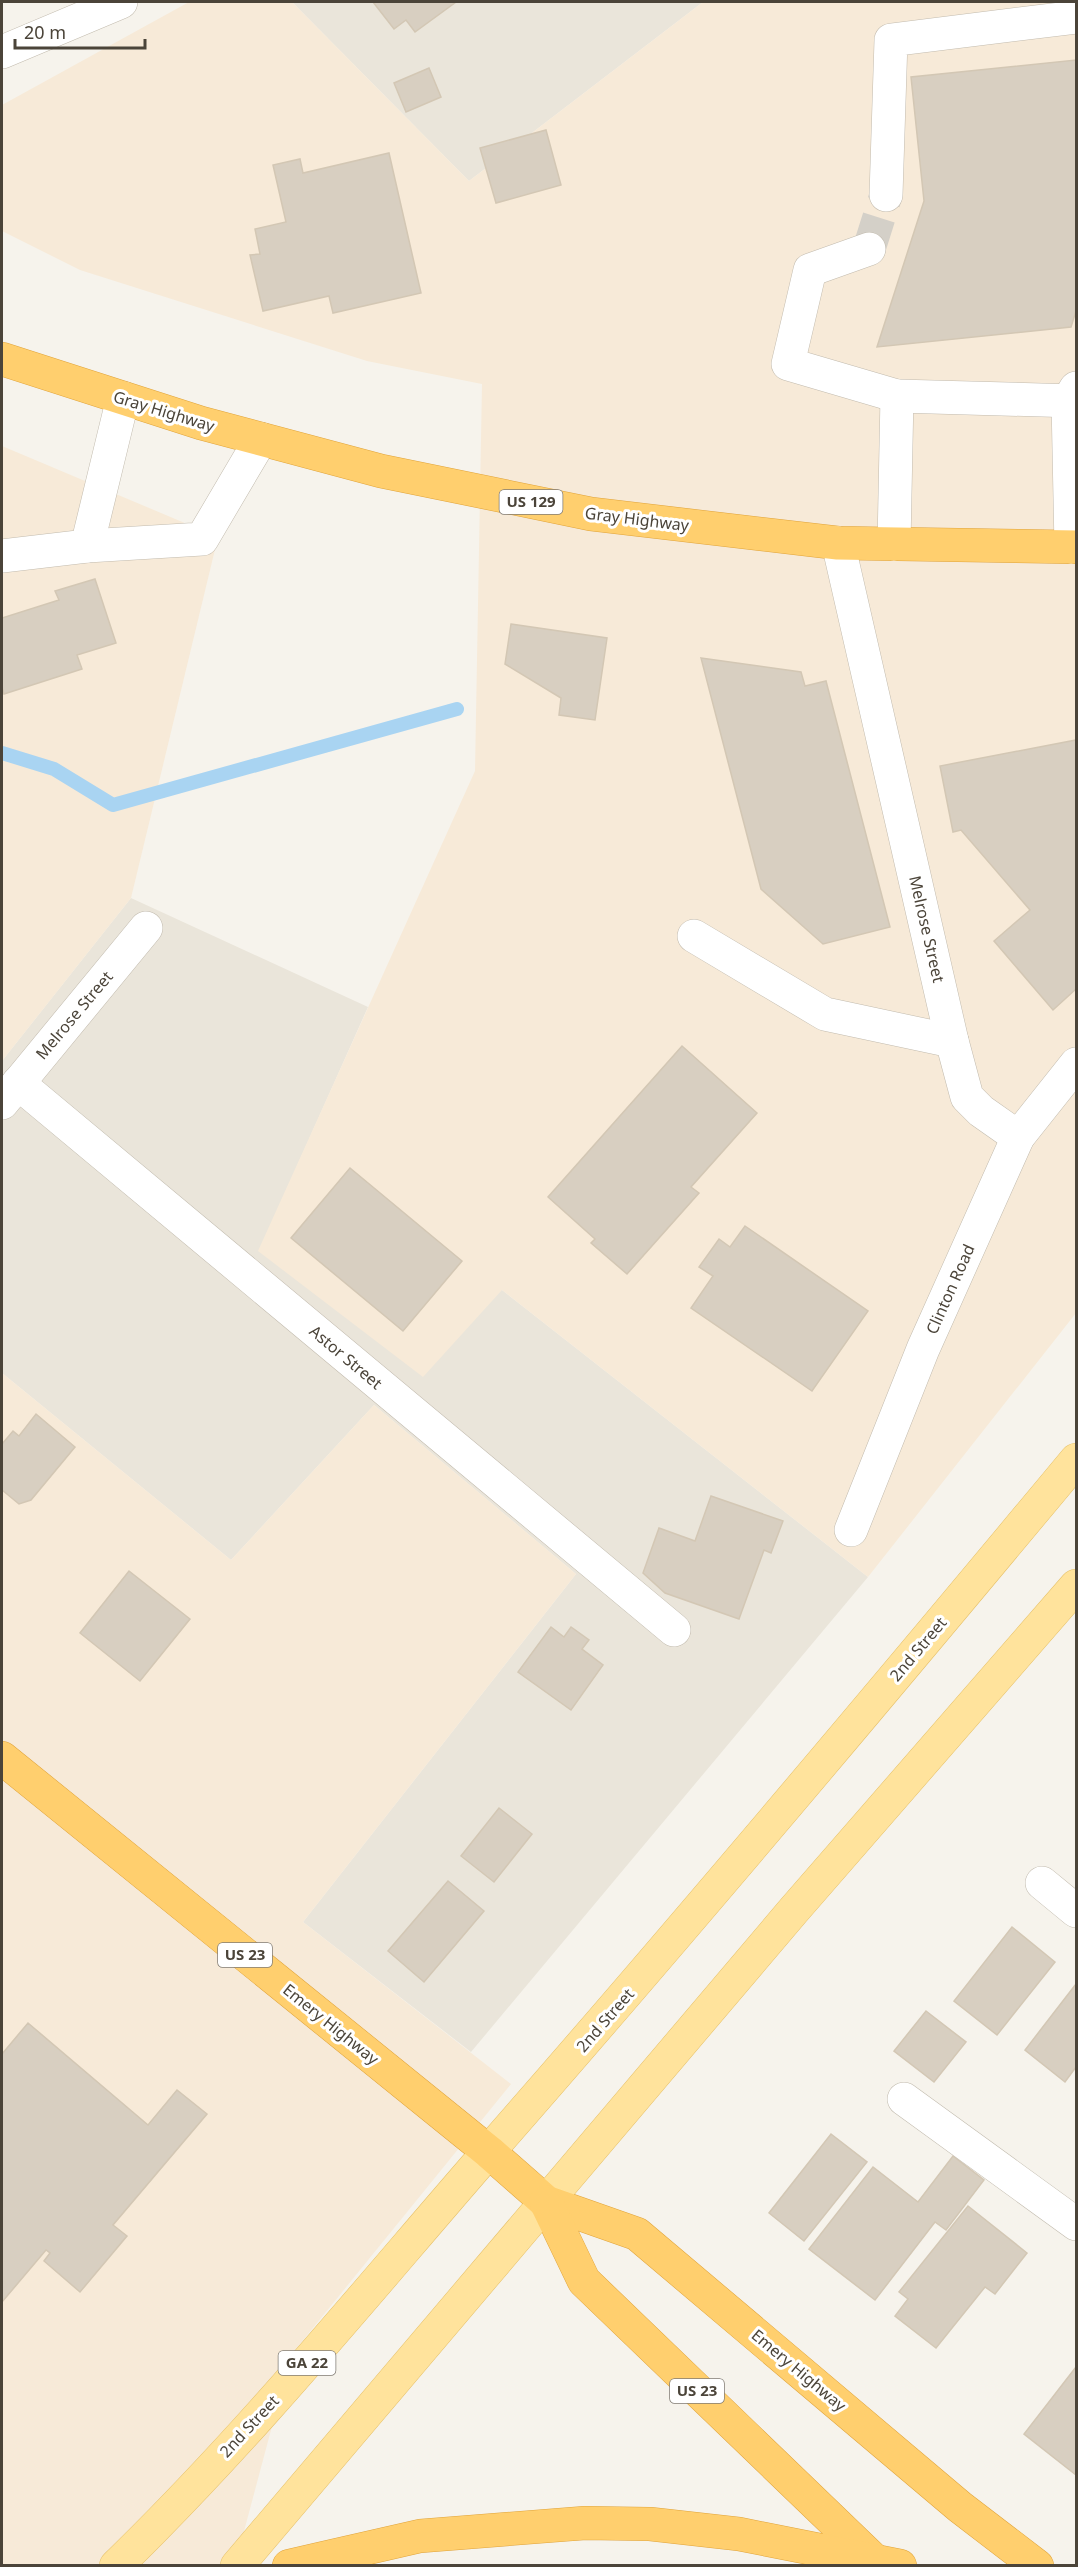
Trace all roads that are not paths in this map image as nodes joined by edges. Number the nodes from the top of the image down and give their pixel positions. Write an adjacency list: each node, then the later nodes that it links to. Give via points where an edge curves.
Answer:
1 (121, 2): 3 (street)
2 (1077, 17): 4 (street, via 891,40)
3 (2, 52)
4 (886, 195)
5 (869, 249): 7 (street, via 810,270 788,364)
6 (2, 358): 9 (highway, Gray Highway / US 129)
7 (897, 396): 8 (street); 12 (street)
8 (1074, 397): 14 (street)
9 (123, 398): 10 (highway, Gray Highway / US 129); 13 (street)
10 (261, 439): 11 (highway, Gray Highway / US 129, via 381,471 591,514); 13 (street, via 202,539)
11 (838, 543): 12 (highway, Gray Highway / US 129); 18 (street, Melrose Street)
12 (894, 544): 14 (highway, Gray Highway / US 129)
13 (87, 546): 15 (street)
14 (1074, 547)
15 (2, 556)
16 (146, 928): 20 (street, Melrose Street)
17 (694, 936): 18 (street, via 825,1014)
18 (952, 1041): 21 (street, Melrose Street, via 967,1097)
19 (1077, 1064): 21 (street, Clinton Road)
20 (10, 1093): 25 (street, Astor Street)
21 (1018, 1137): 23 (street, Clinton Road, via 923,1349)
22 (1077, 1460): 30 (main road, 2nd Street, via 721,1884)
23 (851, 1530)
24 (1077, 1586): 31 (main road)
25 (674, 1630)
26 (2, 1758): 30 (highway, Emery Highway / US 23)
27 (1042, 1883): 28 (street)
28 (1077, 1911)
29 (904, 2099): 32 (street)
30 (489, 2152): 31 (highway, Emery Highway / US 23); 34 (main road, 2nd Street / GA 22, via 293,2379)
31 (546, 2202): 33 (highway, Emery Highway / US 23, via 584,2281); 35 (main road); 37 (highway, Emery Highway / US 23, via 637,2234 960,2507)
32 (1077, 2224)
33 (885, 2564): 36 (highway, via 739,2534 650,2524 585,2523 420,2536)
34 (116, 2565)
35 (237, 2565)
36 (289, 2565)
37 (1037, 2565)

